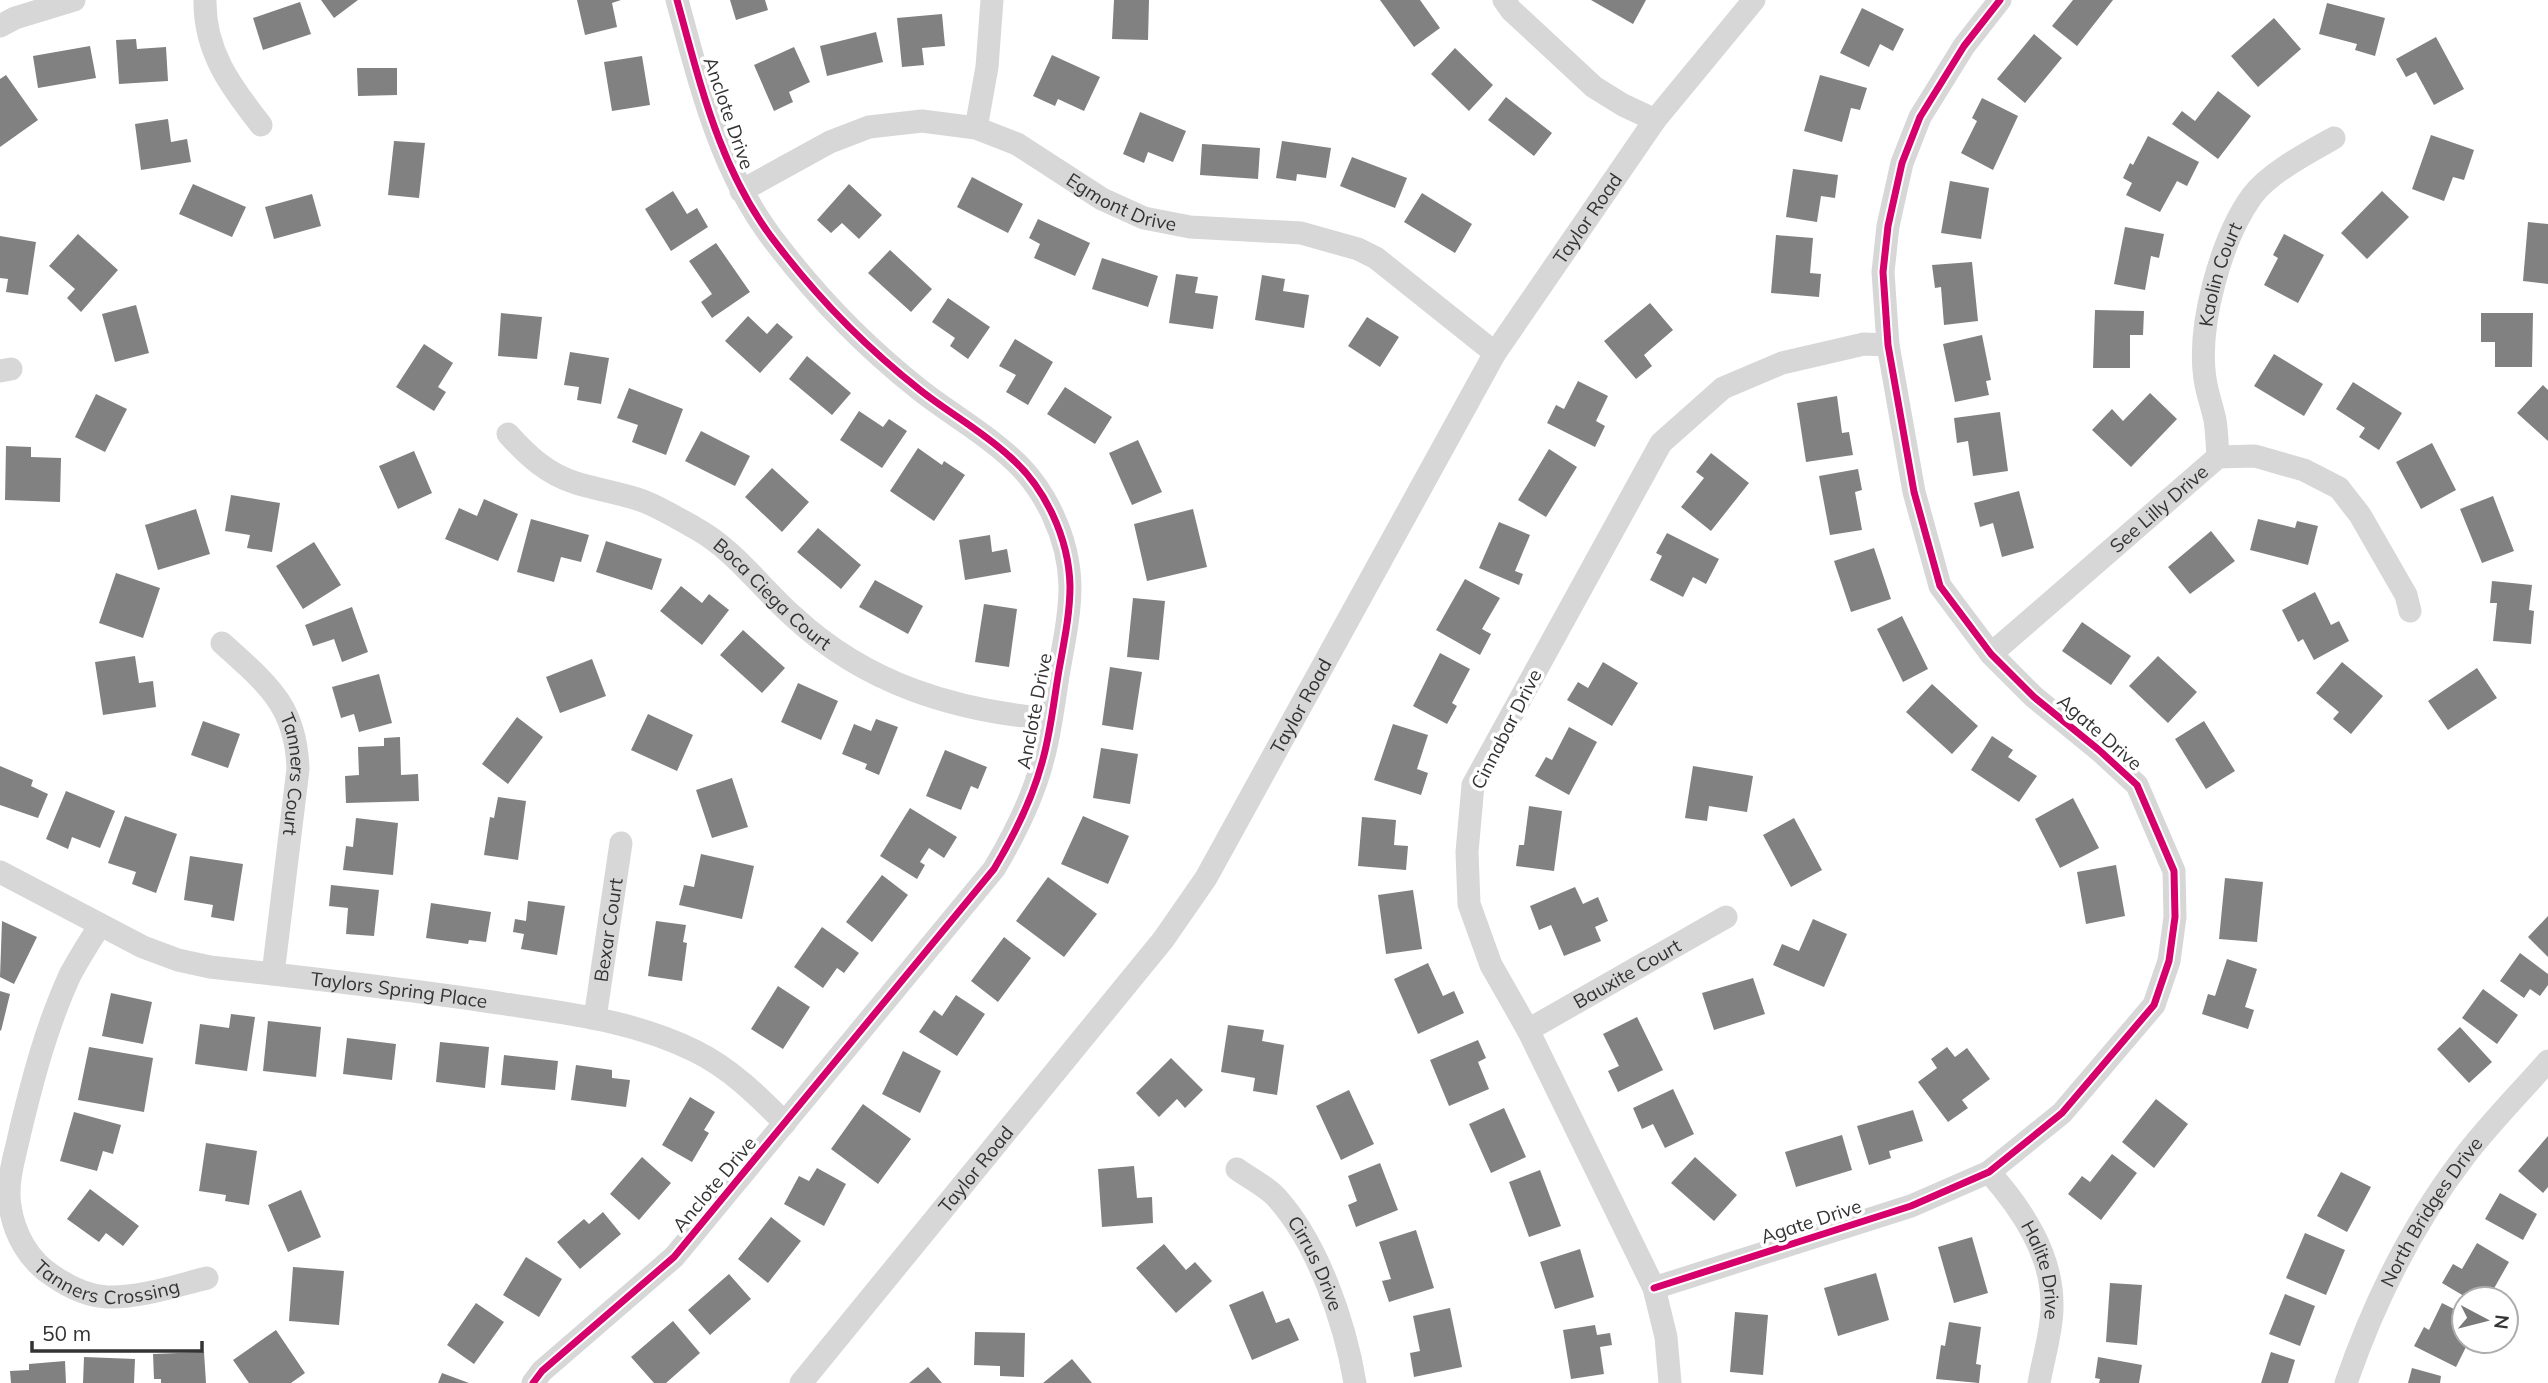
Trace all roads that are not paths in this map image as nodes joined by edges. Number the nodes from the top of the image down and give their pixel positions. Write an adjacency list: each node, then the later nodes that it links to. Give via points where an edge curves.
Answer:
1 (74, 0): 8 (street)
2 (205, 0): 10 (street, via 214,55)
3 (677, 0): 13 (street, Anclote Drive, via 707,109)
4 (992, 0): 11 (street)
5 (1504, 0): 9 (street, via 1594,87)
6 (1754, 0): 9 (street, Taylor Road)
7 (2000, 0): 14 (street, Agate Drive, via 1964,46 1920,117 1902,163 1883,272)
8 (0, 26)
9 (1655, 120): 15 (street, Taylor Road)
10 (261, 125)
11 (976, 128): 13 (street, Egmont Drive, via 922,121 869,127 830,142); 15 (street, Egmont Drive, via 1017,144 1102,199 1144,218 1190,228 1301,233 1358,249 1376,258)
12 (2334, 138): 17 (street, Kaolin Court, via 2288,164 2253,195 2227,243 2208,300 2204,346 2204,377 2216,423)
13 (741, 191): 21 (street, Anclote Drive, via 778,247 844,321 918,389 1009,455 1044,497 1064,542 1070,584)
14 (1888, 345): 20 (street, Agate Drive, via 1914,492 1940,586); 28 (street, Cinnabar Drive, via 1864,344 1782,363 1723,388 1661,443 1473,785 1467,852 1469,904 1491,965)
15 (1495, 353): 36 (street, Taylor Road, via 1206,878 1163,940)
16 (508, 434): 21 (street, Boca Ciega Court, via 529,457 555,475 642,501 698,529 740,562 803,626 874,673 960,706)
17 (2218, 457): 18 (street, See Lilly Drive, via 2255,456 2304,470 2339,488 2360,515 2406,595); 20 (street, See Lilly Drive)
18 (2410, 611)
19 (222, 643): 26 (street, Tanners Court, via 281,703 297,744 298,769)
20 (1991, 654): 32 (street, Agate Drive, via 2137,785 2174,871 2175,917 2169,961 2154,1005 2062,1113)
21 (1051, 719): 30 (street, Anclote Drive, via 1031,797 994,869)
22 (621, 843): 27 (street, Bexar Court)
23 (0, 872): 25 (street, Taylors Spring Place)
24 (1727, 917): 28 (street, Bauxite Court)
25 (100, 925): 26 (street, Taylors Spring Place, via 178,960); 33 (street, Tanners Crossing, via 71,973 33,1076 10,1176 15,1228 44,1270 73,1289 107,1297 158,1291)
26 (273, 974): 27 (street, Taylors Spring Place)
27 (595, 1018): 30 (street, Taylors Spring Place, via 648,1030 697,1052 747,1085)
28 (1528, 1030): 34 (street, Cinnabar Drive)
29 (2548, 1061): 40 (street, North Bridges Drive, via 2465,1156 2428,1207 2391,1272)
30 (785, 1123): 35 (street, Anclote Drive, via 674,1257)
31 (1237, 1169): 37 (street, Cirrus Drive, via 1275,1195 1302,1232 1340,1323)
32 (1989, 1172): 34 (street, Agate Drive, via 1911,1206); 39 (street, Halite Drive, via 2014,1200 2047,1265 2052,1308)
33 (207, 1278)
34 (1654, 1287): 38 (street, Cinnabar Drive, via 1666,1337)
35 (533, 1383)
36 (802, 1383)
37 (1355, 1383)
38 (1670, 1383)
39 (2039, 1383)
40 (2346, 1383)

